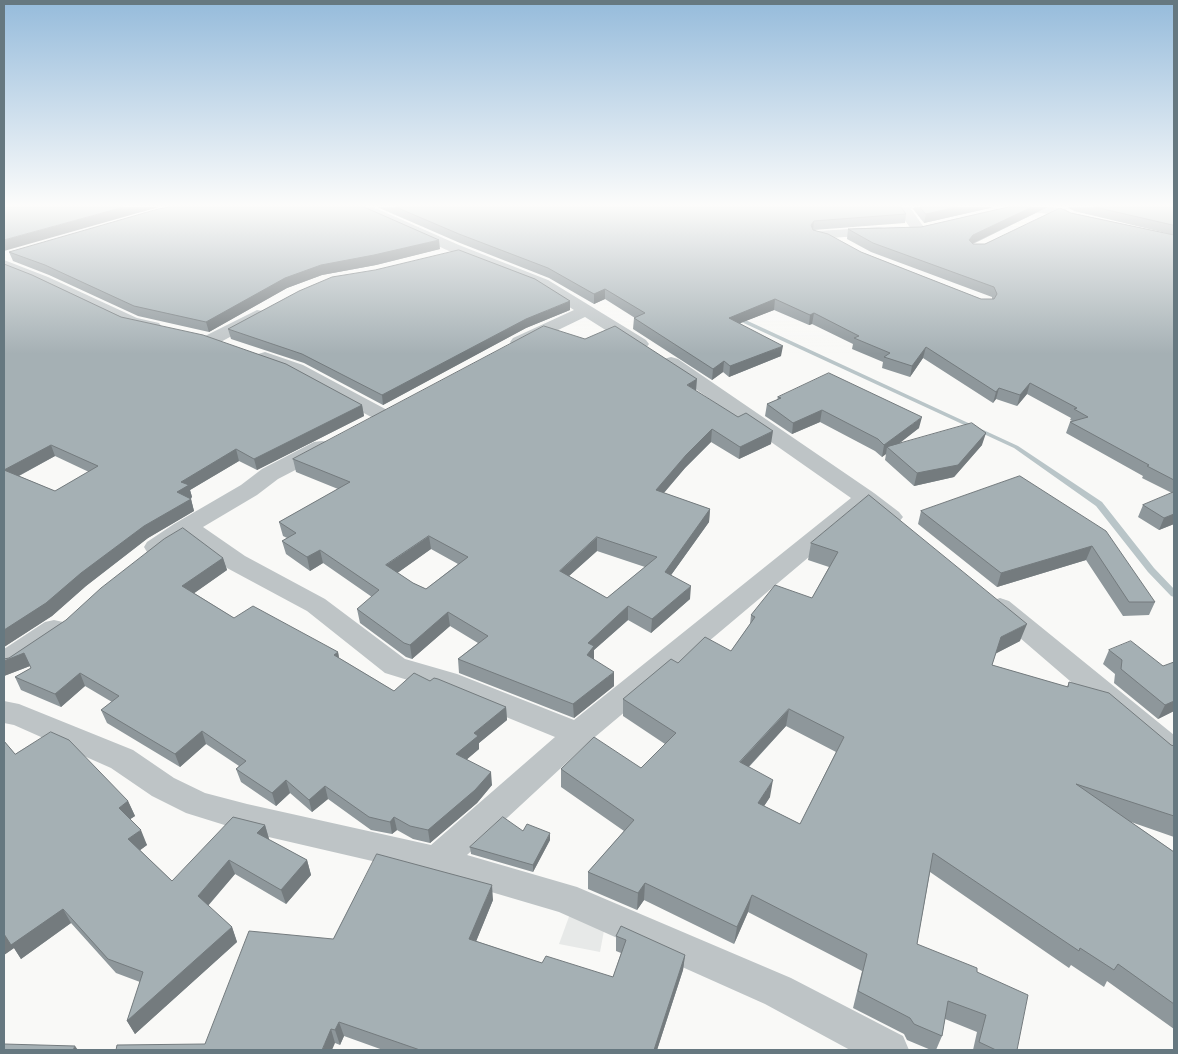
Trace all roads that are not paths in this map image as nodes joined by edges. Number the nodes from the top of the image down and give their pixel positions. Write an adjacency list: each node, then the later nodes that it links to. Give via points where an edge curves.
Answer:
1 (440, 256): 3 (street)
2 (475, 256): 6 (street, via 542,283)
3 (437, 257)
4 (8, 259): 7 (street, via 42,280 131,322)
5 (270, 308): 9 (street, via 203,338 296,369)
6 (588, 310): 8 (street); 11 (street, via 692,377)
7 (169, 331)
8 (507, 348)
9 (381, 416)
10 (338, 439): 12 (street, via 280,468)
11 (866, 498): 13 (street); 19 (street)
12 (187, 527): 14 (street); 19 (street, via 236,562 316,605 395,666 447,681)
13 (908, 531)
14 (140, 560)
15 (983, 592): 20 (street)
16 (68, 618): 17 (street)
17 (4, 662)
18 (4, 712): 21 (street, via 19,715 122,759 163,787 196,804)
19 (578, 734): 21 (street)
20 (1174, 752)
21 (437, 860): 22 (street, via 565,898 778,991)
22 (889, 1050)

